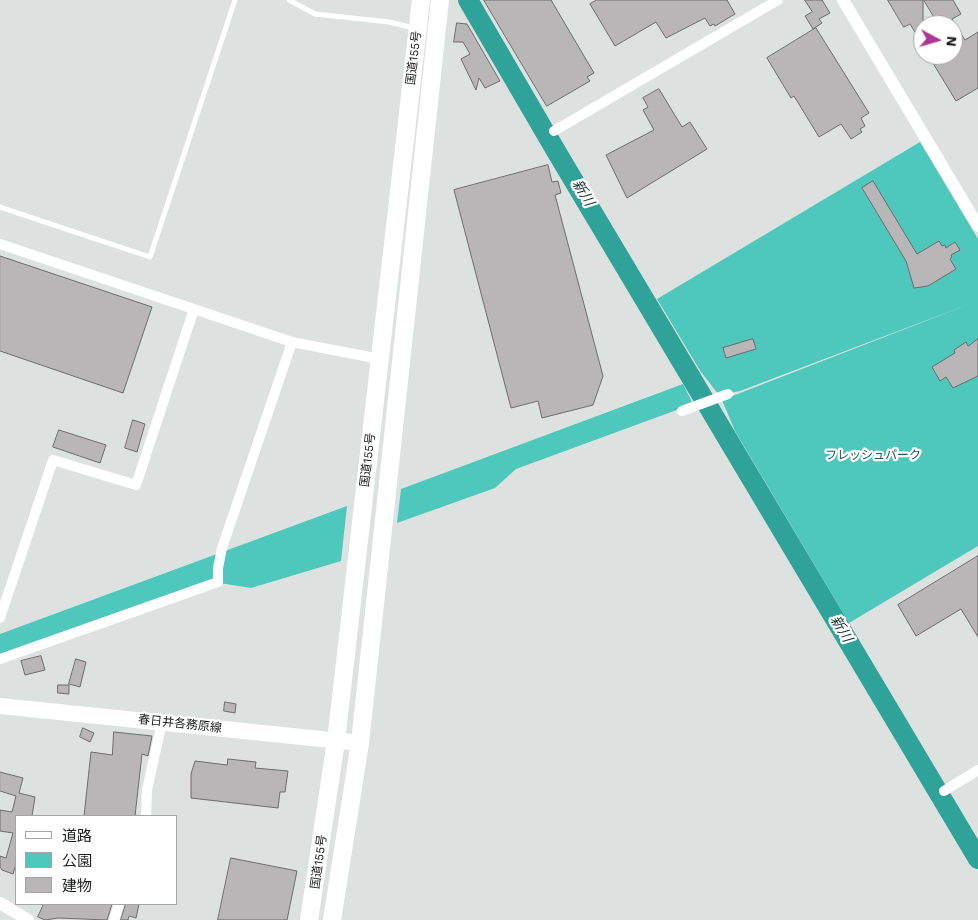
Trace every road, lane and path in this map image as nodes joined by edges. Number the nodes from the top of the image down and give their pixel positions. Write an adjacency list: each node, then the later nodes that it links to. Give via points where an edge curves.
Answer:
1 (235, 0): 9 (lane, via 150,257)
2 (289, 0): 7 (lane, via 315,14 389,22)
3 (421, 0): 7 (highway, 国道155号)
4 (440, 0): 22 (highway, 国道155号)
5 (778, 0): 8 (street)
6 (843, 0): 10 (street)
7 (417, 29): 14 (highway, 国道155号)
8 (554, 131)
9 (0, 207)
10 (978, 226)
11 (0, 244): 12 (street)
12 (194, 309): 13 (street); 17 (street, via 136,484 52,460)
13 (292, 342): 14 (street); 18 (street, via 222,548 218,582)
14 (380, 359): 21 (highway, 国道155号)
15 (728, 394): 16 (street)
16 (682, 411)
17 (0, 618)
18 (0, 659)
19 (0, 706): 20 (main road, 春日井各務原線)
20 (162, 722): 21 (main road, 春日井各務原線); 25 (street, via 147,790)
21 (336, 741): 22 (main road, 春日井各務原線); 30 (highway, 国道155号)
22 (360, 743): 31 (highway, 国道155号)
23 (978, 770): 24 (street)
24 (944, 791)
25 (146, 815)
26 (0, 903): 28 (street)
27 (119, 905): 29 (street)
28 (28, 920)
29 (114, 920)
30 (309, 920)
31 (332, 920)

